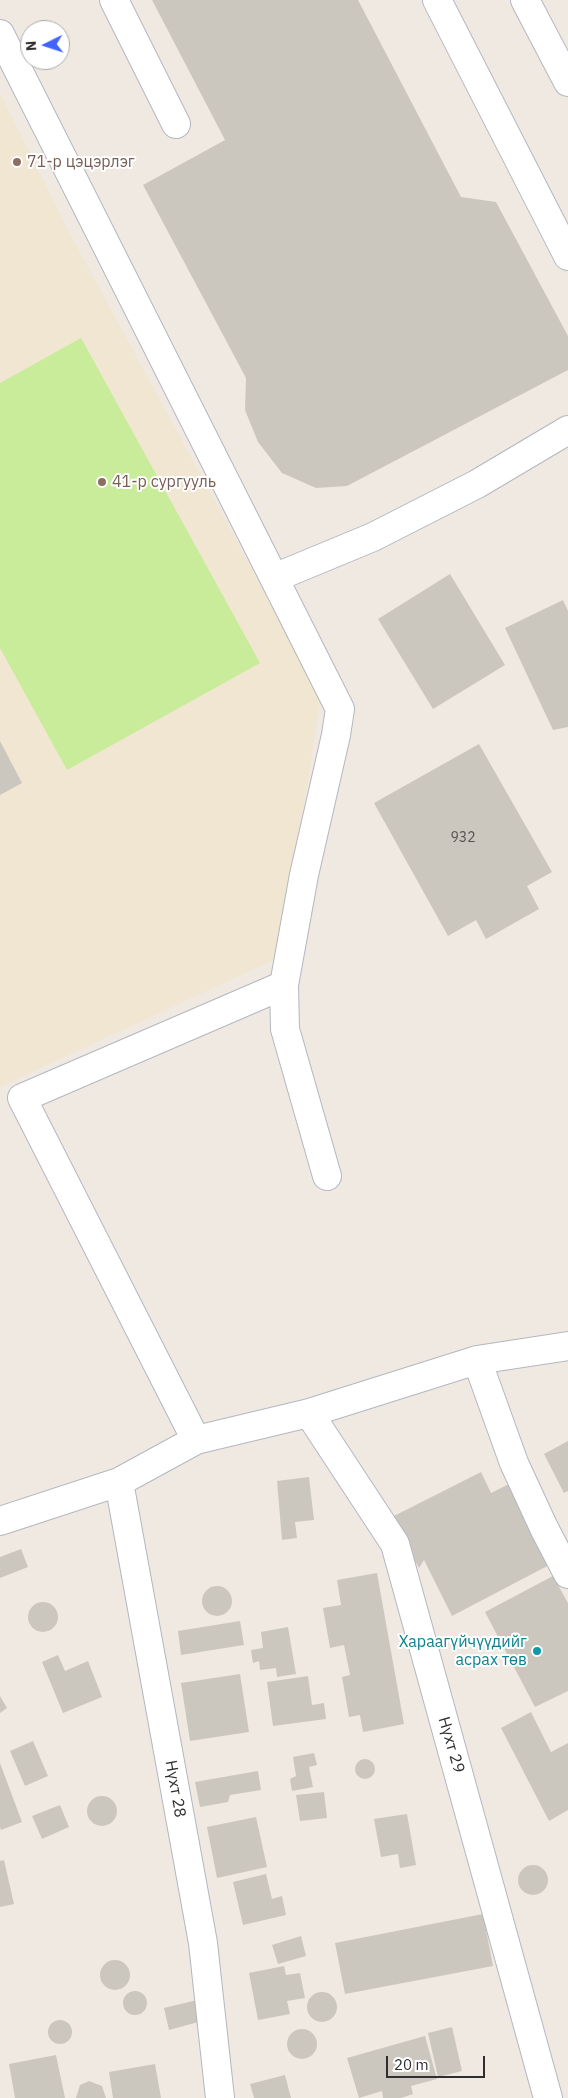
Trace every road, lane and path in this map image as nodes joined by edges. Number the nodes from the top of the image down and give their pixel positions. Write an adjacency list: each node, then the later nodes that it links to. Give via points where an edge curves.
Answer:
1 (114, 0): 6 (street)
2 (437, 0): 7 (street)
3 (525, 0): 5 (street)
4 (0, 34): 9 (street)
5 (568, 82)
6 (176, 124)
7 (568, 256)
8 (568, 430): 9 (street, via 477,484 373,537)
9 (274, 578): 10 (street, via 340,709)
10 (284, 986): 11 (street, via 285,1028); 15 (street, via 22,1098)
11 (327, 1176)
12 (568, 1346): 13 (street)
13 (477, 1360): 14 (street); 18 (street, via 514,1463)
14 (309, 1413): 15 (street); 20 (street, Нүхт 29, via 396,1544)
15 (196, 1440): 16 (street)
16 (119, 1482): 17 (street); 19 (street, Нүхт 28, via 203,1943)
17 (0, 1521)
18 (568, 1574)
19 (220, 2098)
20 (548, 2098)

